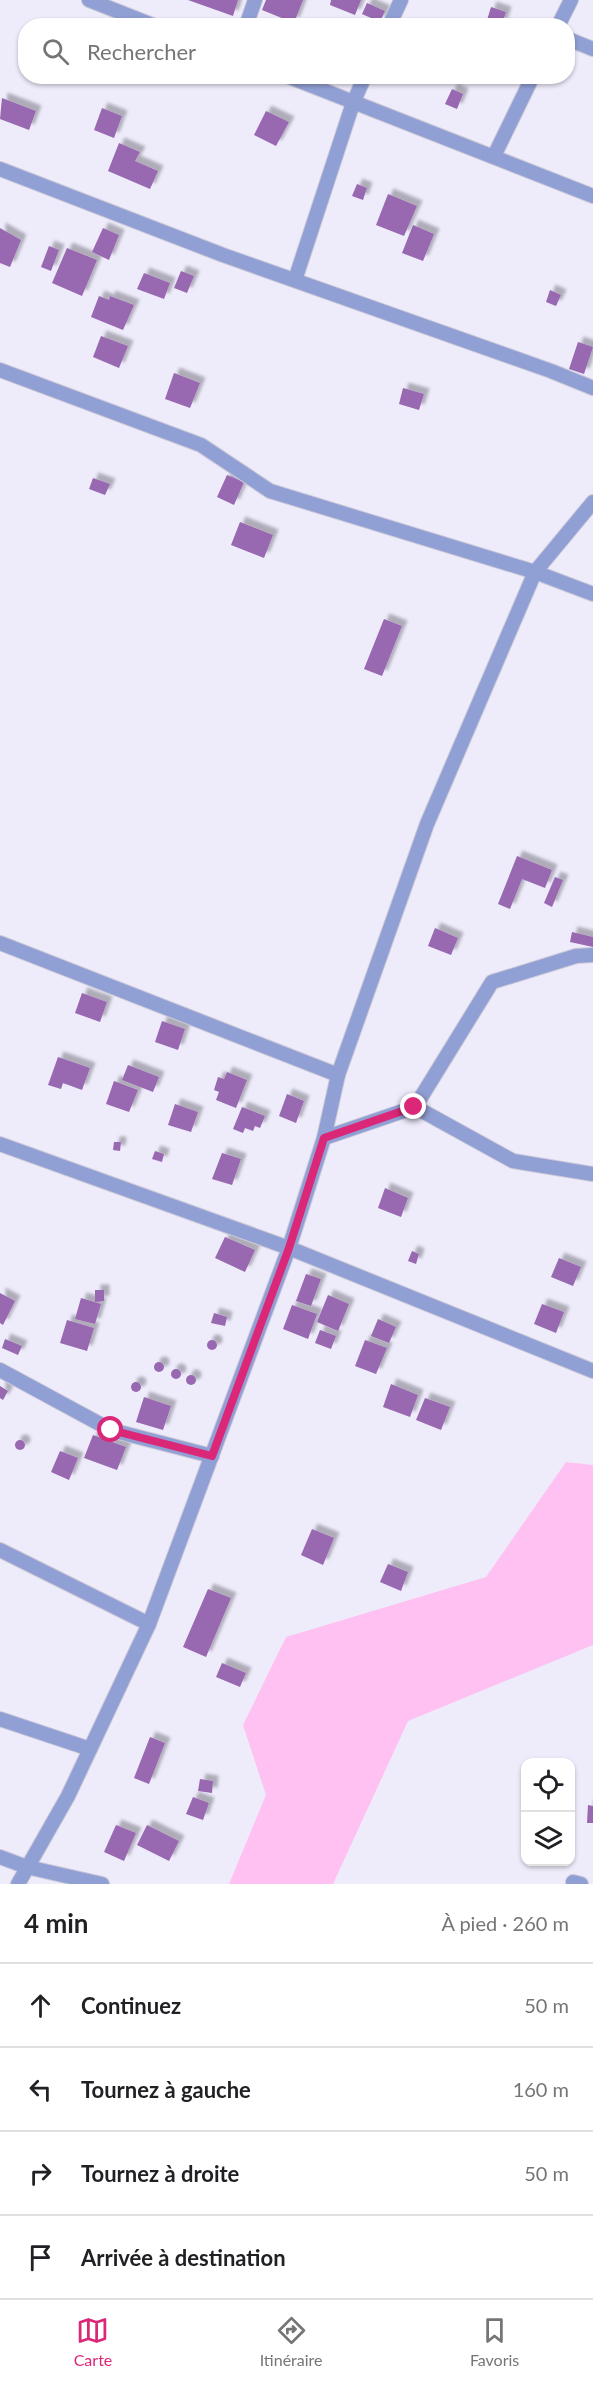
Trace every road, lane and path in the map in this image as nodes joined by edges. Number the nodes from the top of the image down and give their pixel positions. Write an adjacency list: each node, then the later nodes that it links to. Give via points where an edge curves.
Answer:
1 (89, 0): 5 (street)
2 (255, 0): 6 (street)
3 (401, 0): 7 (street)
4 (571, 0): 8 (street)
5 (135, 18)
6 (249, 18)
7 (393, 18)
8 (562, 18)
9 (575, 42): 10 (street)
10 (593, 48)
11 (307, 84): 14 (street)
12 (361, 84): 14 (street)
13 (529, 84): 15 (street)
14 (353, 103): 15 (street); 18 (street)
15 (494, 156): 17 (street)
16 (0, 169): 18 (street)
17 (593, 196)
18 (296, 280): 20 (street)
19 (0, 370): 22 (street, via 201,445 270,491)
20 (593, 388)
21 (593, 502): 22 (street)
22 (535, 572): 23 (street); 26 (street, via 427,824)
23 (593, 594)
24 (0, 943): 26 (street)
25 (593, 955): 27 (street, via 576,956 492,982)
26 (338, 1076): 28 (street)
27 (414, 1107): 28 (street); 30 (street, via 513,1161)
28 (324, 1138): 31 (street)
29 (0, 1144): 31 (street)
30 (593, 1174)
31 (289, 1248): 33 (street); 34 (street)
32 (0, 1370): 34 (street, via 111,1430)
33 (593, 1371)
34 (212, 1456): 36 (street)
35 (0, 1550): 36 (street)
36 (149, 1624): 38 (street)
37 (0, 1719): 38 (street)
38 (90, 1749): 40 (street)
39 (0, 1857): 40 (street)
40 (27, 1867): 41 (street); 42 (street)
41 (18, 1884)
42 (102, 1884)

